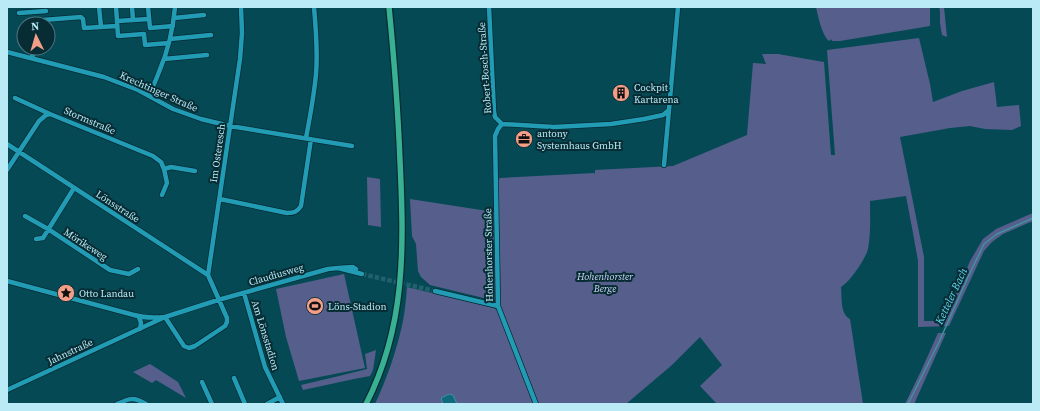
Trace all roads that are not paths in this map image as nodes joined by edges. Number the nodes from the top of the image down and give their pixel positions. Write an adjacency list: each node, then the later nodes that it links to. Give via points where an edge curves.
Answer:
1 (99, 7): 20 (street)
2 (116, 7): 18 (street)
3 (132, 7): 17 (street)
4 (148, 7): 15 (street)
5 (175, 7): 14 (street)
6 (241, 7): 32 (street, Im Osteresch, via 240,59)
7 (314, 7): 33 (street, via 317,38 316,74)
8 (389, 7): 68 (main road, via 398,108 401,269 395,323 375,386)
9 (489, 7): 31 (street, Robert-Bosch-Straße, via 494,111 495,117)
10 (678, 7): 29 (street)
11 (46, 9): 12 (street)
12 (19, 14)
13 (204, 16): 14 (street)
14 (174, 18): 19 (street)
15 (149, 19): 17 (street); 19 (street, via 150,28)
16 (56, 20): 20 (street, via 81,17 84,28)
17 (133, 20): 18 (street)
18 (117, 24): 20 (street); 22 (street, via 118,36 144,34 145,45)
19 (173, 26): 22 (street)
20 (101, 27)
21 (211, 35): 22 (street)
22 (170, 41): 26 (street)
23 (7, 52): 25 (street, Krechtinger Straße)
24 (207, 55): 26 (street)
25 (32, 58): 27 (street, Krechtinger Straße, via 104,77)
26 (164, 59): 27 (street)
27 (148, 95): 32 (street, Krechtinger Straße, via 182,113)
28 (15, 98): 30 (street)
29 (669, 110): 31 (street, Robert-Bosch-Straße, via 663,115 644,120 604,125 554,127); 37 (street)
30 (50, 114): 36 (street, Stormstraße, via 39,121); 38 (street, Stormstraße, via 153,156 161,162)
31 (502, 124): 54 (street, Hohenhorster Straße, via 496,136)
32 (230, 126): 33 (street, Krechtinger Straße); 43 (street, Im Osteresch)
33 (309, 139): 35 (street, Krechtinger Straße); 43 (street, via 301,206 298,211 287,213)
34 (7, 144): 36 (street, Lönsstraße)
35 (352, 146)
36 (19, 152): 39 (street); 41 (street, Lönsstraße)
37 (664, 165)
38 (164, 169): 40 (street, via 172,167); 42 (street, via 167,183)
39 (7, 170)
40 (195, 171)
41 (74, 188): 45 (street); 49 (street, Lönsstraße)
42 (162, 196)
43 (220, 199): 49 (street, Im Osteresch)
44 (25, 216): 45 (street, Mörikeweg)
45 (48, 229): 46 (street, via 43,238); 47 (street, Mörikeweg, via 110,270 129,274)
46 (36, 239)
47 (138, 269)
48 (362, 274): 52 (street, Claudiusweg, via 354,272 356,269 353,266 328,269)
49 (208, 275): 53 (street)
50 (7, 281): 55 (street, Jahnstraße)
51 (434, 291): 54 (street)
52 (244, 293): 53 (street, Claudiusweg); 61 (street, Am Lönsstadion, via 265,368)
53 (218, 300): 56 (street, Jahnstraße); 56 (street, via 227,318 225,326 189,348 184,346)
54 (498, 306): 69 (street, Hohenhorster Straße)
55 (139, 317): 56 (street, Jahnstraße); 57 (street)
56 (165, 317): 57 (street, Jahnstraße)
57 (140, 329): 60 (street, Jahnstraße)
58 (234, 378): 65 (street)
59 (202, 382): 64 (street)
60 (7, 390)
61 (280, 398): 66 (street); 67 (street, Am Lönsstadion)
62 (117, 404): 63 (street, via 134,399)
63 (146, 404)
64 (212, 404)
65 (245, 404)
66 (267, 404)
67 (283, 404)
68 (366, 404)
69 (536, 404)

